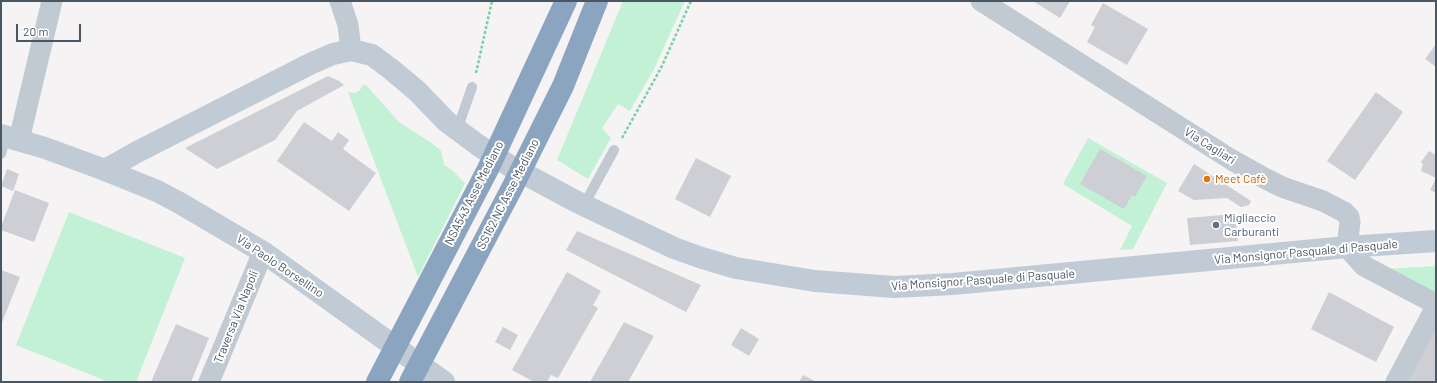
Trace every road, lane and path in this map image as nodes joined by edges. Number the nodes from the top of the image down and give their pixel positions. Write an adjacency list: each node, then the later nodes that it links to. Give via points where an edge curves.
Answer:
1 (52, 1): 11 (street)
2 (340, 1): 8 (street, via 348,25)
3 (492, 1): 9 (path)
4 (566, 1): 20 (highway, NSA543 Asse Mediano, via 488,169)
5 (597, 1): 21 (highway, SS162 NC Asse Mediano, via 564,86)
6 (691, 1): 12 (path, via 662,68)
7 (981, 1): 16 (street, Via Cagliari, via 1239,164 1282,187 1323,201 1344,212 1350,222)
8 (351, 50): 10 (main road, Via Monsignor Pasquale di Pasquale, via 372,55 392,70); 13 (main road, via 312,63)
9 (472, 87): 10 (lane)
10 (452, 126): 14 (main road, Via Monsignor Pasquale di Pasquale, via 510,166)
11 (7, 141): 13 (main road, Via Paolo Borsellino)
12 (614, 150): 14 (lane)
13 (105, 170): 17 (main road, Via Paolo Borsellino, via 168,196)
14 (584, 205): 16 (main road, Via Monsignor Pasquale di Pasquale, via 674,248 736,268 815,281 894,287 992,281)
15 (1436, 241): 16 (main road, Via Monsignor Pasquale di Pasquale)
16 (1347, 247): 18 (street, via 1364,266)
17 (262, 252): 19 (street, Traversa Via Napoli); 22 (main road, Via Paolo Borsellino)
18 (1436, 306): 23 (street)
19 (209, 382)
20 (377, 382)
21 (410, 382)
22 (444, 382)
23 (1396, 382)

